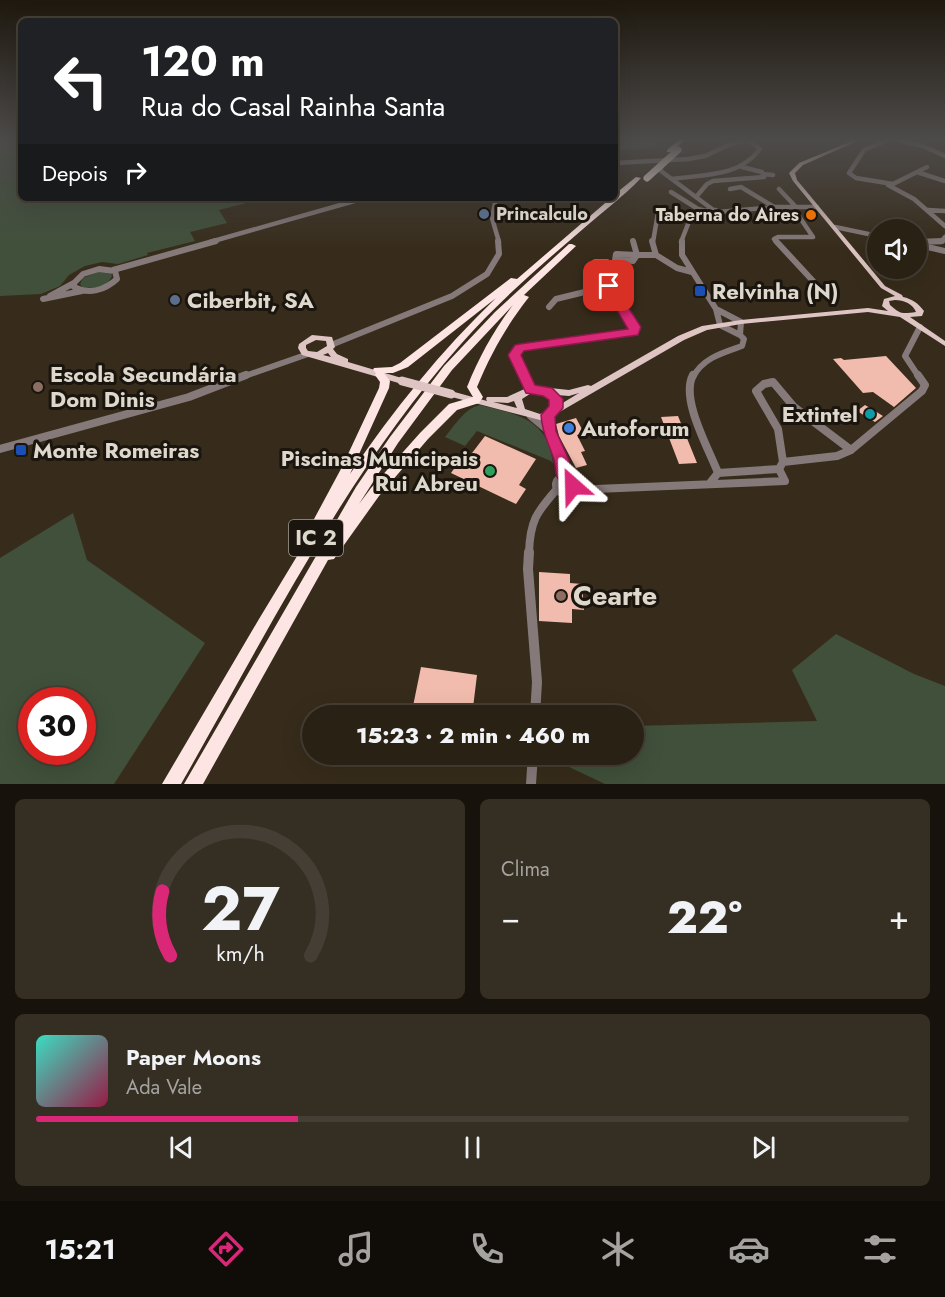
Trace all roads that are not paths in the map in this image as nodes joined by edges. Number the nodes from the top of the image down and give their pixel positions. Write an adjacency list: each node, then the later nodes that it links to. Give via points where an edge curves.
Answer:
1 (644, 176): 10 (highway, IC 2)
2 (645, 176): 10 (highway, IC 2, bridge)
3 (668, 176): 11 (street)
4 (705, 176): 11 (street)
5 (764, 176): 17 (street, via 713,181)
6 (794, 176): 26 (main road)
7 (853, 176): 13 (street)
8 (909, 176): 13 (street)
9 (928, 176): 12 (street)
10 (642, 178): 18 (highway, IC 2)
11 (672, 179): 17 (street)
12 (945, 181)
13 (888, 185): 27 (street)
14 (730, 189): 25 (street, via 741,187)
15 (779, 189): 23 (street)
16 (671, 192): 29 (street)
17 (696, 197): 29 (street)
18 (618, 199)
19 (354, 201): 43 (street)
20 (495, 201): 30 (street, via 492,211)
21 (501, 201): 30 (street)
22 (616, 201): 41 (highway, IC 2)
23 (793, 206): 25 (street); 26 (street); 50 (street, via 813,237 774,239)
24 (659, 207): 42 (street, via 652,240)
25 (774, 207): 29 (street)
26 (817, 207): 32 (main road)
27 (928, 210): 28 (street); 31 (street)
28 (945, 211)
29 (709, 212): 45 (street, via 690,219 685,227 681,243)
30 (495, 222): 67 (street, via 499,254 480,280 452,296)
31 (945, 226)
32 (835, 227): 33 (street); 35 (main road)
33 (853, 232): 34 (street); 35 (street)
34 (867, 234)
35 (841, 235): 53 (main road)
36 (944, 240): 38 (street)
37 (633, 241): 42 (street, via 637,254)
38 (927, 242)
39 (927, 246): 40 (street)
40 (944, 250)
41 (557, 253): 72 (highway, via 524,272 404,365); 77 (highway, via 504,324 472,387); 89 (highway, IC 2, via 489,312 437,366 384,435); 90 (highway, IC 2, via 448,368 360,491)
42 (656, 255): 46 (street)
43 (141, 262): 47 (street); 49 (street)
44 (607, 262): 52 (street, via 595,262)
45 (686, 263): 46 (street); 48 (street)
46 (673, 265): 48 (street)
47 (113, 270): 49 (street); 51 (street, via 91,271)
48 (692, 272): 58 (street)
49 (117, 277): 54 (street, via 105,287)
50 (813, 281)
51 (74, 283): 54 (street); 54 (street, via 43,300)
52 (609, 286): 57 (street, via 556,299); 64 (street)
53 (883, 287): 55 (main road); 56 (main road)
54 (84, 291)
55 (885, 301): 56 (main road); 59 (main road); 60 (main road)
56 (909, 301): 61 (main road, via 918,307)
57 (549, 307)
58 (716, 309): 62 (street); 63 (street)
59 (868, 310): 60 (main road); 62 (main road)
60 (897, 314): 61 (main road); 65 (main road)
61 (919, 314): 65 (main road)
62 (741, 322): 63 (main road); 66 (street)
63 (720, 325): 66 (street); 73 (main road, via 681,338)
64 (635, 327): 74 (street, via 628,334 520,348 515,355)
65 (922, 329): 68 (main road); 82 (street, via 905,356 923,380 922,391)
66 (740, 335): 84 (street, via 744,339 742,346 715,353 698,366 688,391 693,414)
67 (330, 344): 69 (main road, via 320,336); 70 (main road); 72 (main road, via 340,360)
68 (945, 344)
69 (302, 346): 70 (main road); 71 (street)
70 (311, 355): 71 (street); 72 (main road)
71 (287, 360): 81 (street, via 172,403)
72 (379, 373): 77 (main road, bridge); 89 (highway, via 385,381 384,388)
73 (597, 385): 75 (main road, via 569,393); 78 (main road)
74 (531, 389): 75 (main road); 76 (main road)
75 (547, 391): 78 (main road, via 557,403)
76 (521, 394): 77 (main road, via 508,400); 79 (main road, via 519,407)
77 (477, 398): 79 (main road); 90 (highway, via 453,407 424,436 375,492)
78 (550, 414): 79 (main road); 80 (street)
79 (529, 415): 80 (street)
80 (549, 431): 85 (street)
81 (0, 449)
82 (851, 450): 83 (street); 83 (street, via 794,407 773,382 756,391 778,429)
83 (781, 465): 84 (street); 86 (street, via 785,481)
84 (718, 473): 86 (street)
85 (564, 478): 87 (street, via 556,480); 88 (street, via 572,482)
86 (710, 483): 88 (street)
87 (557, 489): 88 (street); 91 (street, via 537,513 531,530 528,569)
88 (572, 489)
89 (302, 562): 93 (highway, IC 2)
90 (310, 578): 94 (highway, IC 2)
91 (536, 705)
92 (532, 765): 95 (street)
93 (171, 784)
94 (193, 784)
95 (531, 784)

